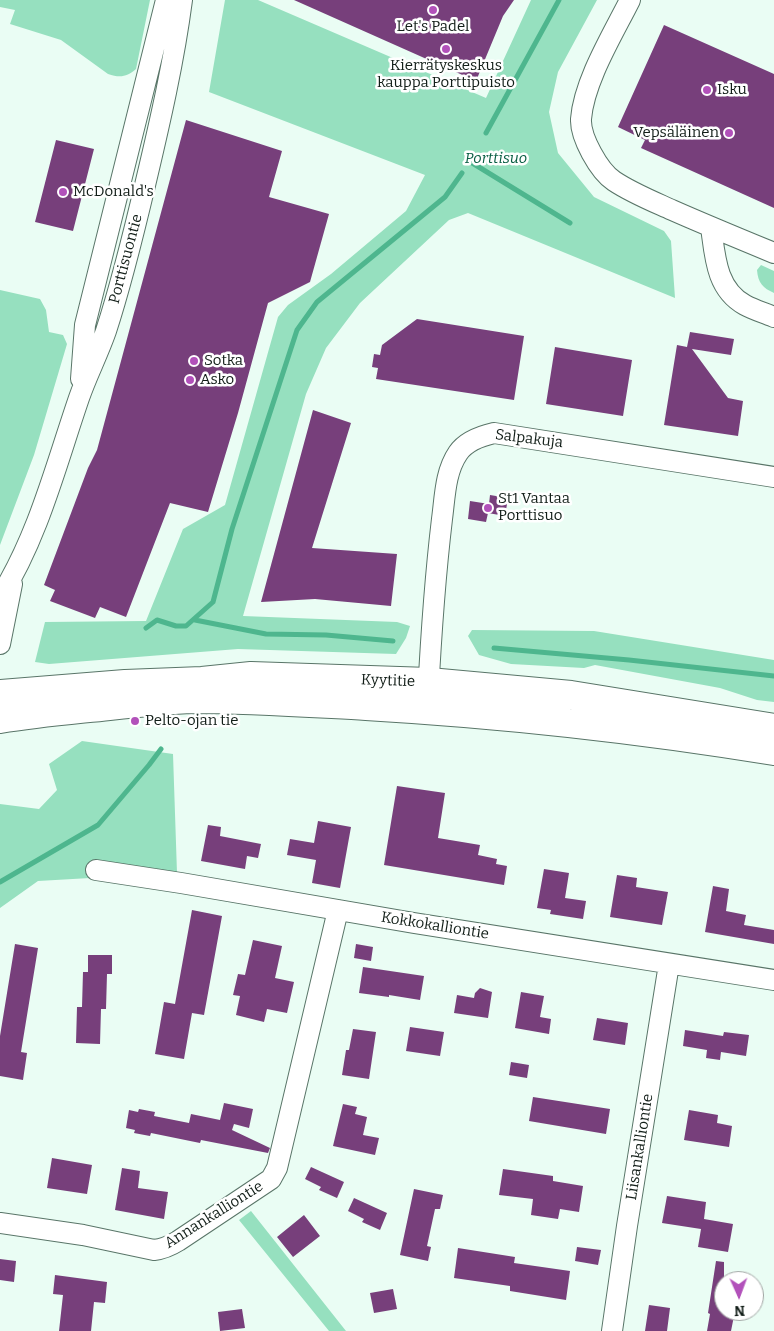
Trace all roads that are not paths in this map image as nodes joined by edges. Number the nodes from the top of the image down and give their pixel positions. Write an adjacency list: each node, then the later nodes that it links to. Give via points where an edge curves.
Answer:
1 (166, 0): 7 (street, Porttisuontie, via 85,325)
2 (182, 0): 7 (street, Porttisuontie, via 170,70 136,221 106,332)
3 (630, 0): 4 (street, via 599,62 584,104 582,134 593,156 612,180)
4 (711, 227): 5 (street); 6 (street, via 718,271 727,291 744,305)
5 (774, 253)
6 (774, 317)
7 (80, 396): 9 (street, Porttisuontie, via 41,510)
8 (774, 477): 12 (street, Salpakuja, via 494,433 474,439 459,451 447,482)
9 (14, 574): 10 (street, Porttisuontie); 11 (street, Porttisuontie)
10 (0, 597)
11 (0, 644)
12 (429, 682): 13 (main road, Kyytitie, via 251,676); 14 (street, Salpakuja); 16 (main road, Kyytitie, via 571,695)
13 (0, 694)
14 (427, 710): 15 (main road, Kyytitie, via 192,699); 17 (main road, Kyytitie, via 688,737)
15 (0, 719)
16 (774, 728)
17 (774, 751)
18 (96, 870): 19 (street, Kokkokalliontie)
19 (338, 910): 20 (street, Kokkokalliontie); 22 (street, Annankalliontie, via 278,1162 271,1179 178,1242 154,1250 83,1234)
20 (670, 964): 21 (street, Kokkokalliontie); 23 (street, Liisankalliontie)
21 (774, 980)
22 (0, 1223)
23 (612, 1331)

